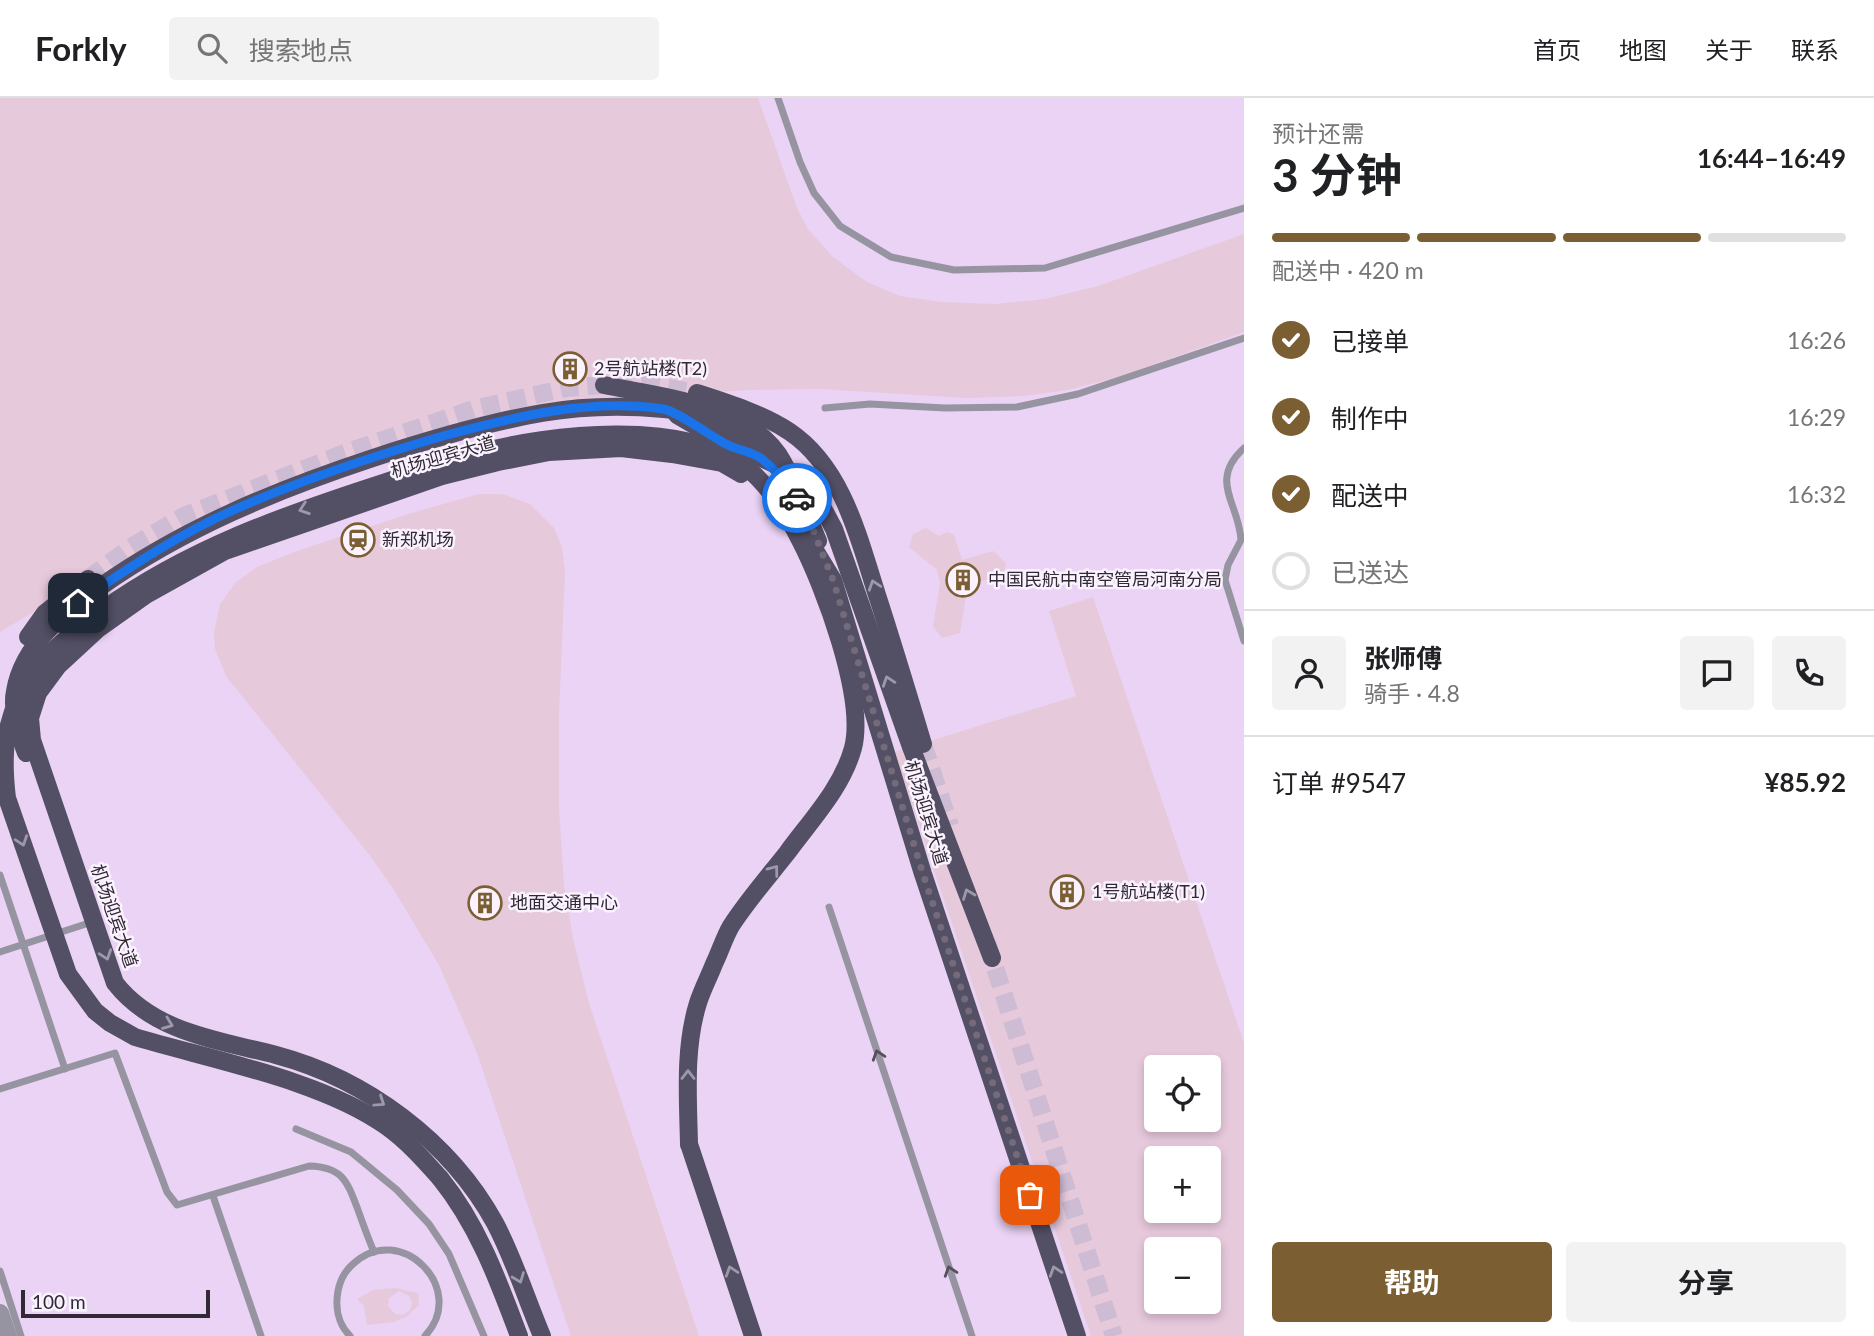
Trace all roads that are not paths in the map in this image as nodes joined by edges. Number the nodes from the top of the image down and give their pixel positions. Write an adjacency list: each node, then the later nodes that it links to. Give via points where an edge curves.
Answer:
1 (778, 98): 2 (lane, via 814,193 840,226 891,257 954,270 1045,268)
2 (1244, 208)
3 (1244, 338): 6 (lane, via 1078,394 1017,407 870,404)
4 (604, 385): 13 (main road, bridge, via 696,404 762,436 783,462 793,487)
5 (697, 393): 17 (main road, one-way to 5, via 852,520 832,478 790,432)
6 (825, 408)
7 (666, 409): 8 (main road); 12 (main road, via 709,418 761,446); 19 (main road, via 592,407 545,413 412,445 237,508 128,568 45,632 23,667 15,692 23,744)
8 (728, 445): 10 (main road); 11 (main road)
9 (1244, 448): 16 (lane, via 1228,468 1227,494 1241,540 1225,580)
10 (672, 454): 15 (main road, 机场迎宾大道, via 722,463 761,485 790,510); 19 (main road, 机场迎宾大道, via 621,448 548,452 442,476 225,551 146,595 97,629 58,666 38,693 30,718 32,740)
11 (759, 457): 12 (main road); 15 (main road, via 804,507)
12 (796, 474): 25 (main road, one-way to 12, bridge, via 834,529 817,496)
13 (801, 541): 18 (main road, one-way to 18, bridge, via 776,500 746,467 712,447 667,438 602,434 479,453 294,512 238,534 153,578 85,624 35,671 11,717); 41 (main road, one-way to 13, bridge, via 689,1143 687,1066 698,1002 730,928 831,795 853,746 854,695)
14 (88, 579): 18 (main road, bridge, via 45,613 18,654 4,708)
15 (833, 580): 43 (main road, 机场迎宾大道, one-way to 15, via 923,874)
16 (1244, 641)
17 (923, 744)
18 (4, 745): 39 (main road, one-way to 39, bridge, via 3,768 16,823 68,974 95,1010 135,1037 328,1095 387,1126 440,1178 470,1220)
19 (62, 830): 22 (main road, 机场迎宾大道)
20 (0, 875): 23 (lane)
21 (829, 907): 42 (lane, one-way to 21)
22 (94, 921): 23 (lane); 40 (main road, 机场迎宾大道, one-way to 40, via 115,983 159,1021 333,1075 358,1087 423,1135 459,1173 494,1222)
23 (24, 944): 24 (lane); 26 (lane)
24 (0, 952)
25 (992, 958)
26 (65, 1069): 27 (lane); 29 (lane, via 115,1053 167,1192 177,1205)
27 (0, 1089)
28 (296, 1129): 38 (lane, via 351,1152 429,1224 449,1254)
29 (213, 1196): 30 (lane, via 309,1166 332,1169 350,1186); 35 (lane)
30 (374, 1252): 36 (lane, via 353,1264 339,1284 339,1317); 37 (lane, via 405,1253 430,1272 439,1301 437,1317)
31 (0, 1270): 34 (lane)
32 (0, 1312): 33 (street)
33 (8, 1336)
34 (21, 1336)
35 (261, 1336)
36 (351, 1336)
37 (425, 1336)
38 (484, 1336)
39 (519, 1336)
40 (542, 1336)
41 (753, 1336)
42 (972, 1336)
43 (1077, 1336)

